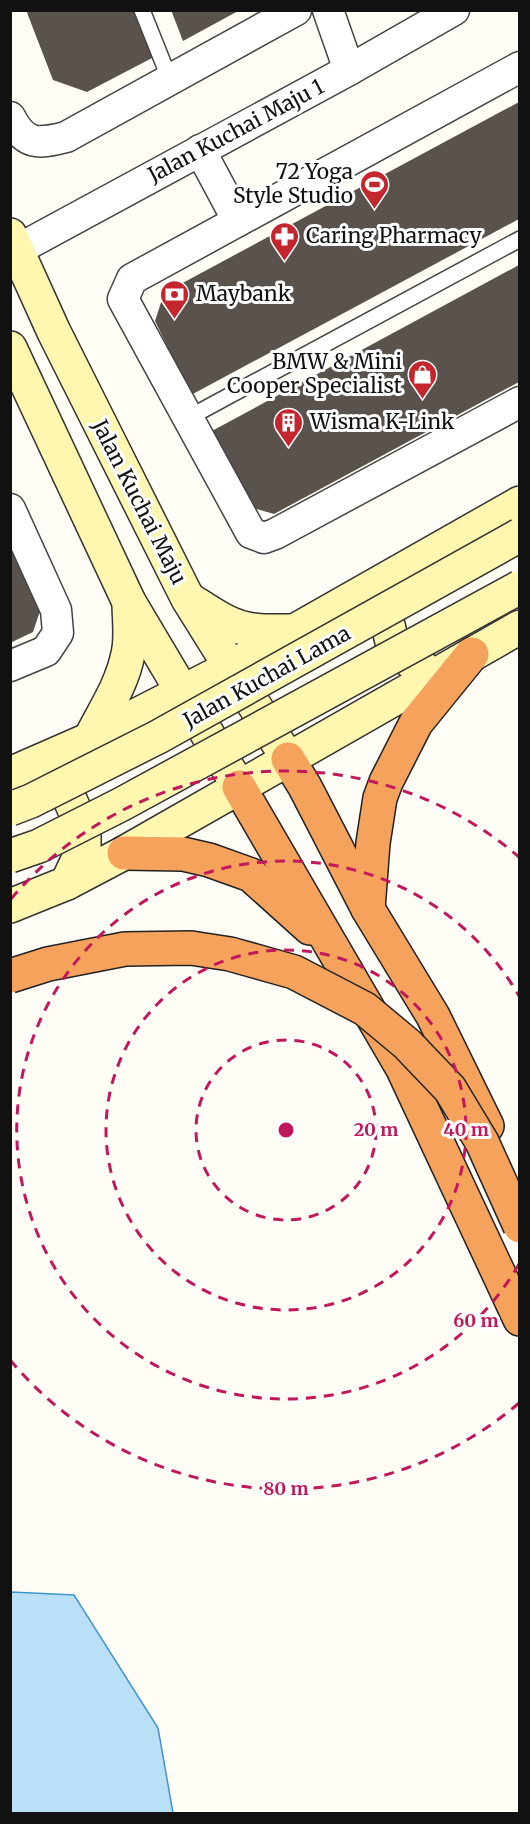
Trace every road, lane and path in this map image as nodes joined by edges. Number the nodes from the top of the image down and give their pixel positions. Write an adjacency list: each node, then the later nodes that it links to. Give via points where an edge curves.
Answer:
1 (142, 10): 7 (lane)
2 (296, 10): 7 (street)
3 (328, 10): 6 (street)
4 (454, 10): 6 (street, Jalan Kuchai Maju 1)
5 (519, 67): 10 (street)
6 (349, 70): 9 (street, Jalan Kuchai Maju 1)
7 (170, 81): 8 (street, via 66,137 43,142 25,138)
8 (10, 117)
9 (200, 150): 10 (street); 12 (street, Jalan Kuchai Maju 1)
10 (238, 221): 15 (street, via 132,279 123,299)
11 (519, 239): 15 (lane)
12 (14, 242): 21 (main road, Jalan Kuchai Maju, via 54,332)
13 (10, 348): 22 (main road)
14 (519, 402): 15 (street, via 264,538 251,533)
15 (188, 418)
16 (519, 503): 19 (main road)
17 (11, 512): 26 (street, via 56,610 58,633 46,651)
18 (519, 535): 34 (main road, Jalan Kuchai Lama, bridge, via 158,737)
19 (392, 575): 24 (main road); 28 (main road, via 382,600 393,646 417,667)
20 (519, 586): 36 (main road, Jalan Kuchai Lama, bridge, via 122,804 39,846)
21 (188, 599): 24 (main road, via 246,628); 27 (main road, Jalan Kuchai Maju)
22 (129, 602): 29 (main road); 30 (main road, via 126,663)
23 (519, 627): 25 (main road)
24 (294, 631): 27 (main road)
25 (472, 654): 28 (main road); 39 (highway, via 416,723 386,782 373,843)
26 (10, 666)
27 (231, 667): 29 (main road); 31 (main road, Jalan Kuchai Maju)
28 (442, 670): 31 (main road)
29 (183, 692): 30 (main road); 33 (main road)
30 (90, 739): 32 (main road)
31 (288, 759): 33 (main road); 39 (highway)
32 (16, 772): 37 (main road, via 47,776 68,793 84,831 84,847)
33 (239, 787): 35 (main road); 40 (highway)
34 (10, 809)
35 (124, 853): 37 (main road); 40 (highway, via 183,854 251,875)
36 (10, 856)
37 (67, 883): 38 (main road)
38 (10, 906)
39 (368, 909): 42 (highway, via 433,1016)
40 (334, 949): 44 (highway, via 403,1070)
41 (10, 976): 43 (highway, bridge, via 125,949 191,948 230,954 294,972 365,1009 407,1044 450,1089 482,1142)
42 (519, 1186)
43 (519, 1226)
44 (519, 1319)

